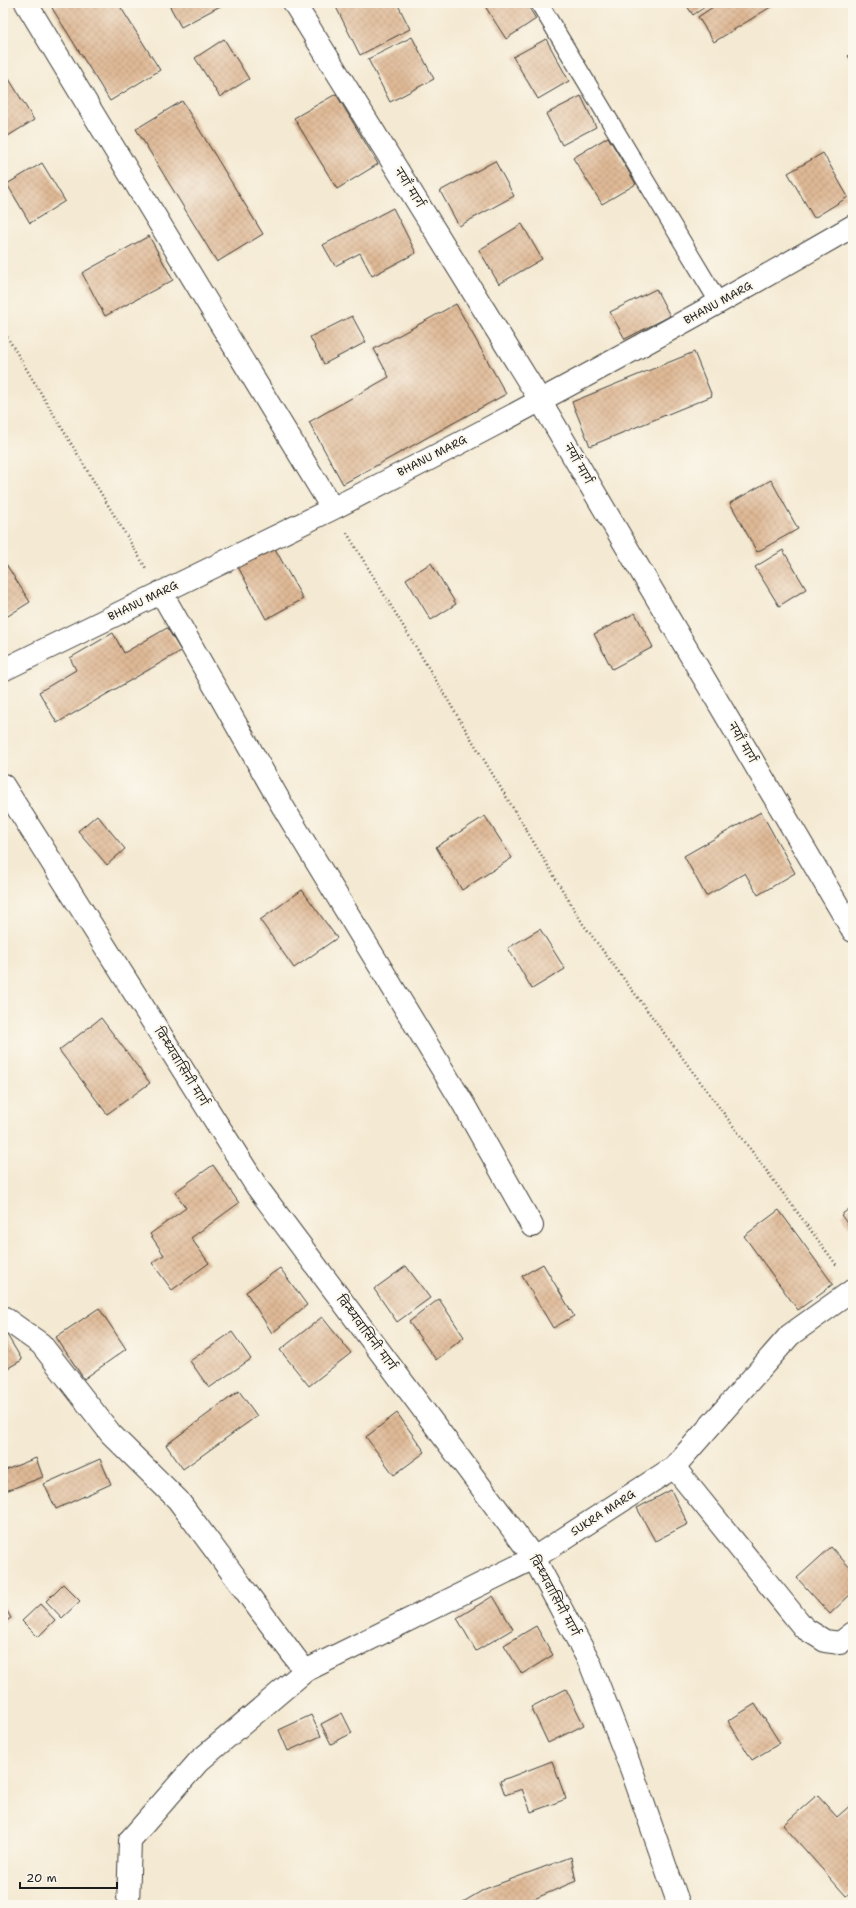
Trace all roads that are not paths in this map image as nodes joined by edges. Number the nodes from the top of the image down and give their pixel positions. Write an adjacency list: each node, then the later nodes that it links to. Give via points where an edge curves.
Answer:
1 (26, 3): 7 (street)
2 (294, 3): 6 (street, नयाँ मार्ग)
3 (539, 3): 5 (lane)
4 (853, 226): 5 (street, BHANU MARG)
5 (719, 303): 6 (street, BHANU MARG)
6 (540, 400): 7 (street, BHANU MARG); 11 (street, नयाँ मार्ग)
7 (332, 508): 8 (street, BHANU MARG)
8 (161, 592): 9 (street, BHANU MARG); 12 (street, via 284,806 464,1105)
9 (3, 670)
10 (3, 785): 16 (street, विन्ध्यवासिनी मार्ग, via 257,1187)
11 (853, 931)
12 (532, 1226)
13 (853, 1290): 15 (street, SUKRA MARG, via 790,1335)
14 (3, 1317): 18 (street, via 41,1344 111,1434 178,1500)
15 (674, 1467): 16 (street, SUKRA MARG); 17 (street, via 804,1628 825,1641 840,1643)
16 (534, 1558): 18 (street, SUKRA MARG); 20 (street, विन्ध्यवासिनी मार्ग, via 590,1663 632,1771)
17 (853, 1633)
18 (305, 1671): 19 (street, SUKRA MARG, via 199,1761 130,1840)
19 (128, 1905)
20 (679, 1905)

